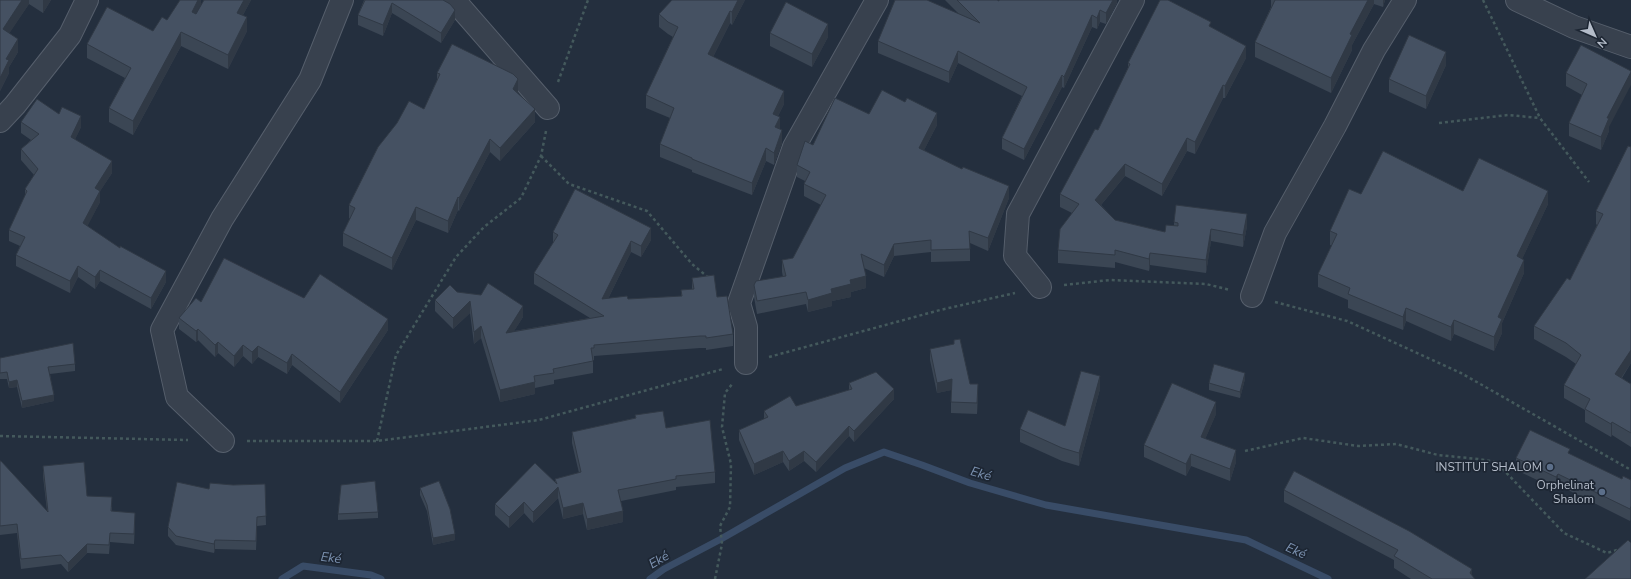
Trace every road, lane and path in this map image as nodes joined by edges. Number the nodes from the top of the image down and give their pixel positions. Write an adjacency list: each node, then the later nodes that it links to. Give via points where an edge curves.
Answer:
1 (87, 0): 13 (street, via 70,35)
2 (342, 0): 22 (street, via 310,80 222,219 162,330 177,397)
3 (454, 0): 11 (street)
4 (588, 0): 11 (path)
5 (876, 0): 20 (street, via 794,147 739,303 746,327)
6 (1133, 0): 18 (street, via 1018,214 1015,256)
7 (1405, 0): 19 (street, via 1374,50 1275,233)
8 (1483, 0): 12 (path)
9 (1517, 0): 10 (street, via 1574,27)
10 (1631, 47)
11 (548, 108): 15 (path)
12 (1540, 118): 14 (path, via 1508,115); 16 (path)
13 (0, 121)
14 (1439, 123)
15 (541, 156): 17 (path, via 569,184 647,211 692,264); 23 (path, via 521,198 484,227 456,257 396,355)
16 (1589, 182)
17 (710, 279)
18 (1040, 287): 19 (path, via 1110,280 1206,284); 20 (path, via 940,310)
19 (1252, 296): 25 (path, via 1347,321 1461,373)
20 (746, 363): 23 (path, via 539,420); 27 (path, via 741,375 725,393 722,427 731,464 730,507 720,526 722,544)
21 (0, 436): 22 (path)
22 (223, 441): 23 (path)
23 (377, 441)
24 (1246, 451): 26 (path, via 1303,438 1358,446 1396,444 1438,455 1496,462 1564,532 1607,553)
25 (1631, 470)
26 (1625, 547)
27 (716, 579)

